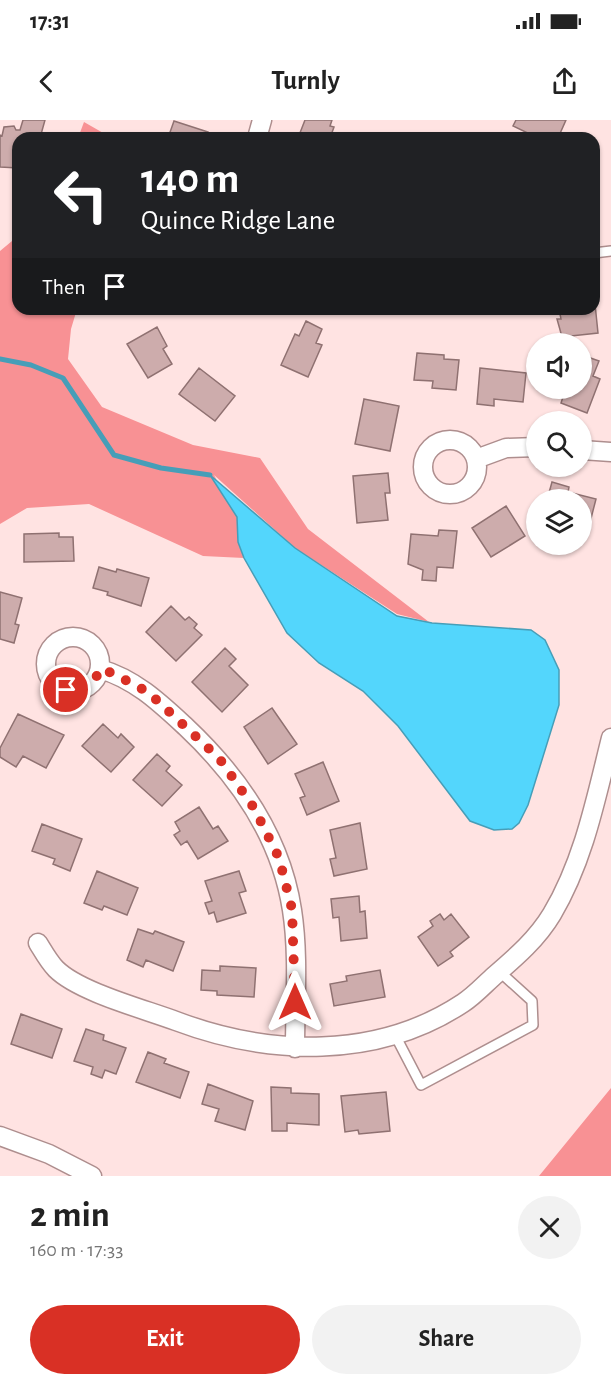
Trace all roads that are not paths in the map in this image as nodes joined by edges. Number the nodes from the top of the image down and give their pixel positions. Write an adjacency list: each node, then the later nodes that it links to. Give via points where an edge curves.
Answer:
1 (526, 447): 4 (street, via 506,448)
2 (592, 451): 3 (street)
3 (611, 452)
4 (477, 459)
5 (100, 669): 10 (street, via 148,692 219,758 254,808 279,858 292,909)
6 (611, 738): 8 (street, via 579,858 552,914 528,947)
7 (38, 943): 10 (street, via 56,969 82,987 211,1034 249,1043)
8 (500, 972): 9 (street, via 464,1003); 9 (lane, via 532,1001 533,1025 421,1085)
9 (395, 1035): 10 (street, via 371,1043)
10 (295, 1047)
11 (0, 1136): 12 (street, via 49,1154)
12 (92, 1176)

